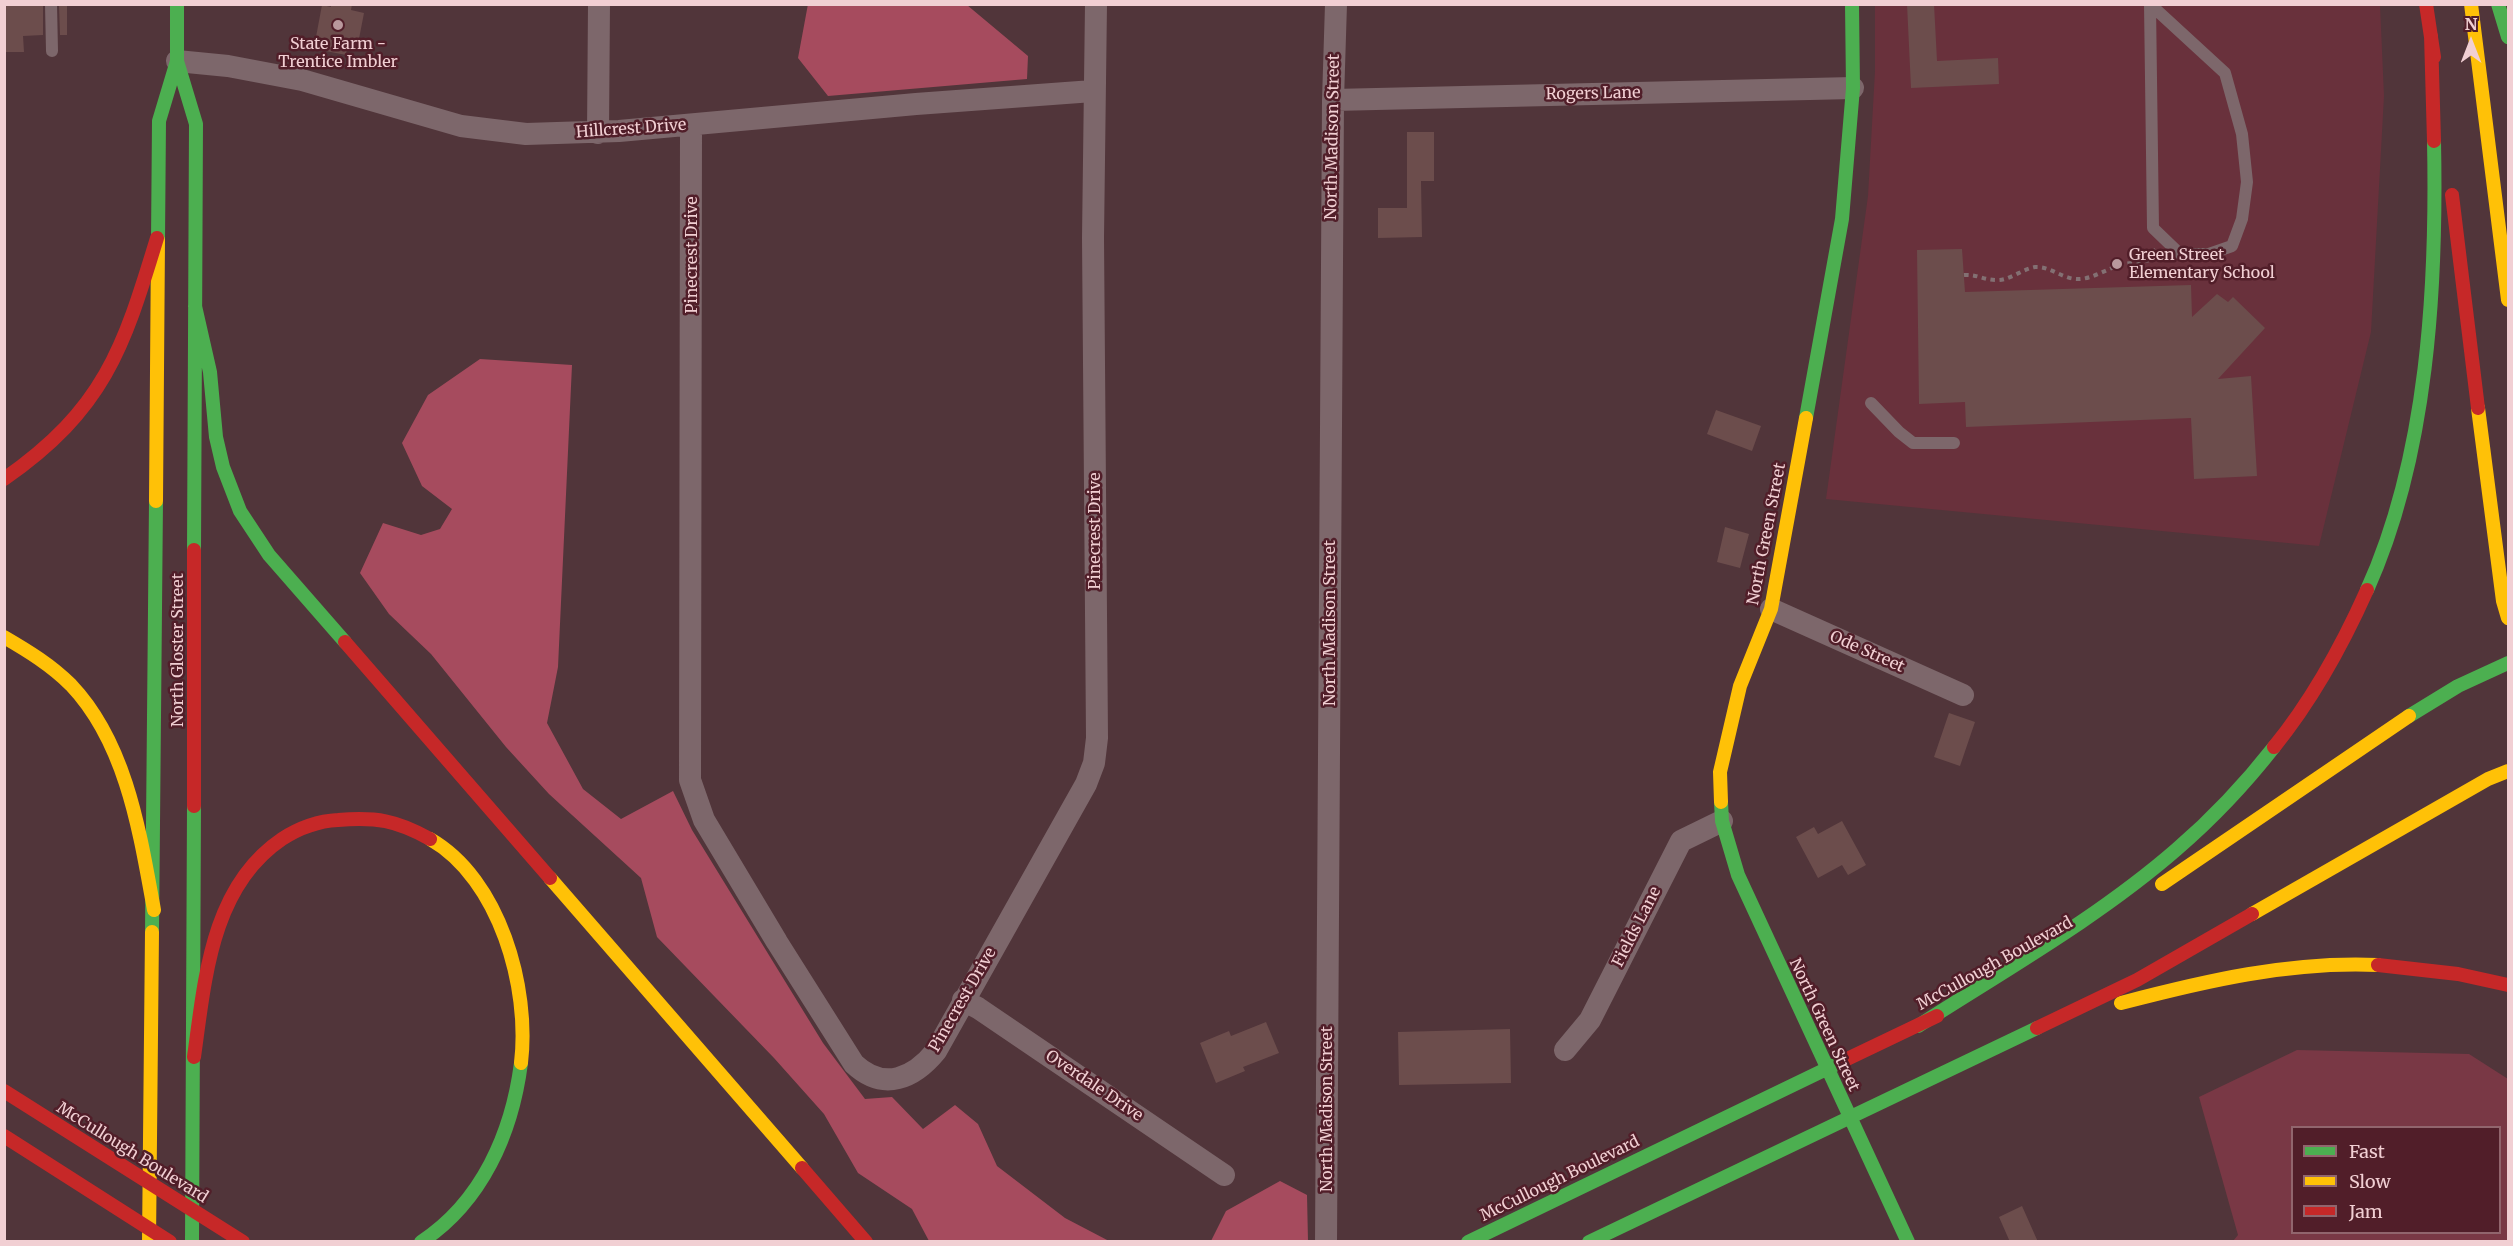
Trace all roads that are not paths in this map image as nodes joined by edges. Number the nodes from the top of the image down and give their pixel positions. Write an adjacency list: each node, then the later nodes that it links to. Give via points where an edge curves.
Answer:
1 (51, 4): 13 (lane)
2 (177, 4): 14 (main road, North Gloster Street)
3 (599, 4): 19 (street)
4 (1096, 4): 16 (street, Pinecrest Drive)
5 (1336, 4): 17 (street, North Madison Street)
6 (1852, 4): 15 (main road, North Green Street)
7 (2151, 4): 7 (lane, via 2153,228 2180,254 2209,254 2232,246 2242,219 2247,182 2242,134 2225,73)
8 (2426, 4): 11 (main road)
9 (2471, 4): 21 (main road)
10 (2498, 4): 12 (main road)
11 (2431, 35): 27 (main road, via 2490,509); 39 (main road, via 2434,233 2420,407 2384,552 2347,638 2318,689 2271,753 2178,848 2058,935)
12 (2508, 37)
13 (52, 51)
14 (177, 61): 19 (street, Hillcrest Drive, via 302,80 482,130); 20 (main road, North Gloster Street, via 159,121); 22 (main road, North Gloster Street, via 196,124)
15 (1853, 88): 17 (street, Rogers Lane); 26 (main road, North Green Street, via 1842,219)
16 (1093, 91): 18 (street, Hillcrest Drive); 37 (street, Pinecrest Drive, via 1096,751 1086,784)
17 (1333, 100): 46 (street, North Madison Street)
18 (691, 125): 19 (street, Hillcrest Drive); 37 (street, Pinecrest Drive, via 688,766 693,795 777,942 862,1072 882,1079 915,1072 936,1051)
19 (598, 133)
20 (157, 238): 25 (main road, via 132,319 101,384 59,437); 35 (main road, North Gloster Street)
21 (2508, 300)
22 (195, 306): 41 (main road, North Gloster Street); 53 (main road, via 210,372 223,467 240,511 269,555)
23 (1871, 403): 24 (lane, via 1913,443)
24 (1954, 443)
25 (4, 479)
26 (1771, 609): 30 (street, Ode Street); 32 (main road, North Green Street, via 1740,686 1727,736 1720,772)
27 (2508, 618)
28 (4, 637): 35 (main road, via 39,657 60,675 105,736 120,764 137,818)
29 (2508, 663): 33 (main road, via 2458,686 2380,734)
30 (1964, 696)
31 (2508, 771): 38 (main road, via 2487,779 2137,980)
32 (1722, 821): 40 (street, Fields Lane, via 1681,841 1590,1020); 56 (main road, North Green Street, via 1738,875)
33 (2148, 893)
34 (2130, 905): 39 (main road, McCullough Boulevard, via 2016,974)
35 (154, 910): 48 (main road, North Gloster Street)
36 (2508, 985): 38 (main road, via 2457,973 2387,965 2281,967 2166,990)
37 (963, 1000): 44 (street, Overdale Drive)
38 (2044, 1025): 55 (main road)
39 (1918, 1026): 54 (main road, McCullough Boulevard)
40 (1565, 1050)
41 (194, 1057): 50 (main road, North Gloster Street); 52 (main road, via 205,975 222,916 244,873 271,847 312,825 359,817 399,824 452,854 489,903 506,942 519,990 522,1055 508,1124 487,1170 459,1211)
42 (4, 1090): 45 (main road, McCullough Boulevard)
43 (4, 1136): 49 (main road)
44 (1224, 1175)
45 (220, 1228): 47 (main road); 51 (main road, McCullough Boulevard)
46 (1326, 1236)
47 (258, 1239)
48 (149, 1242)
49 (170, 1242)
50 (192, 1242)
51 (243, 1242)
52 (421, 1242)
53 (866, 1242)
54 (1468, 1242)
55 (1589, 1242)
56 (1908, 1242)

